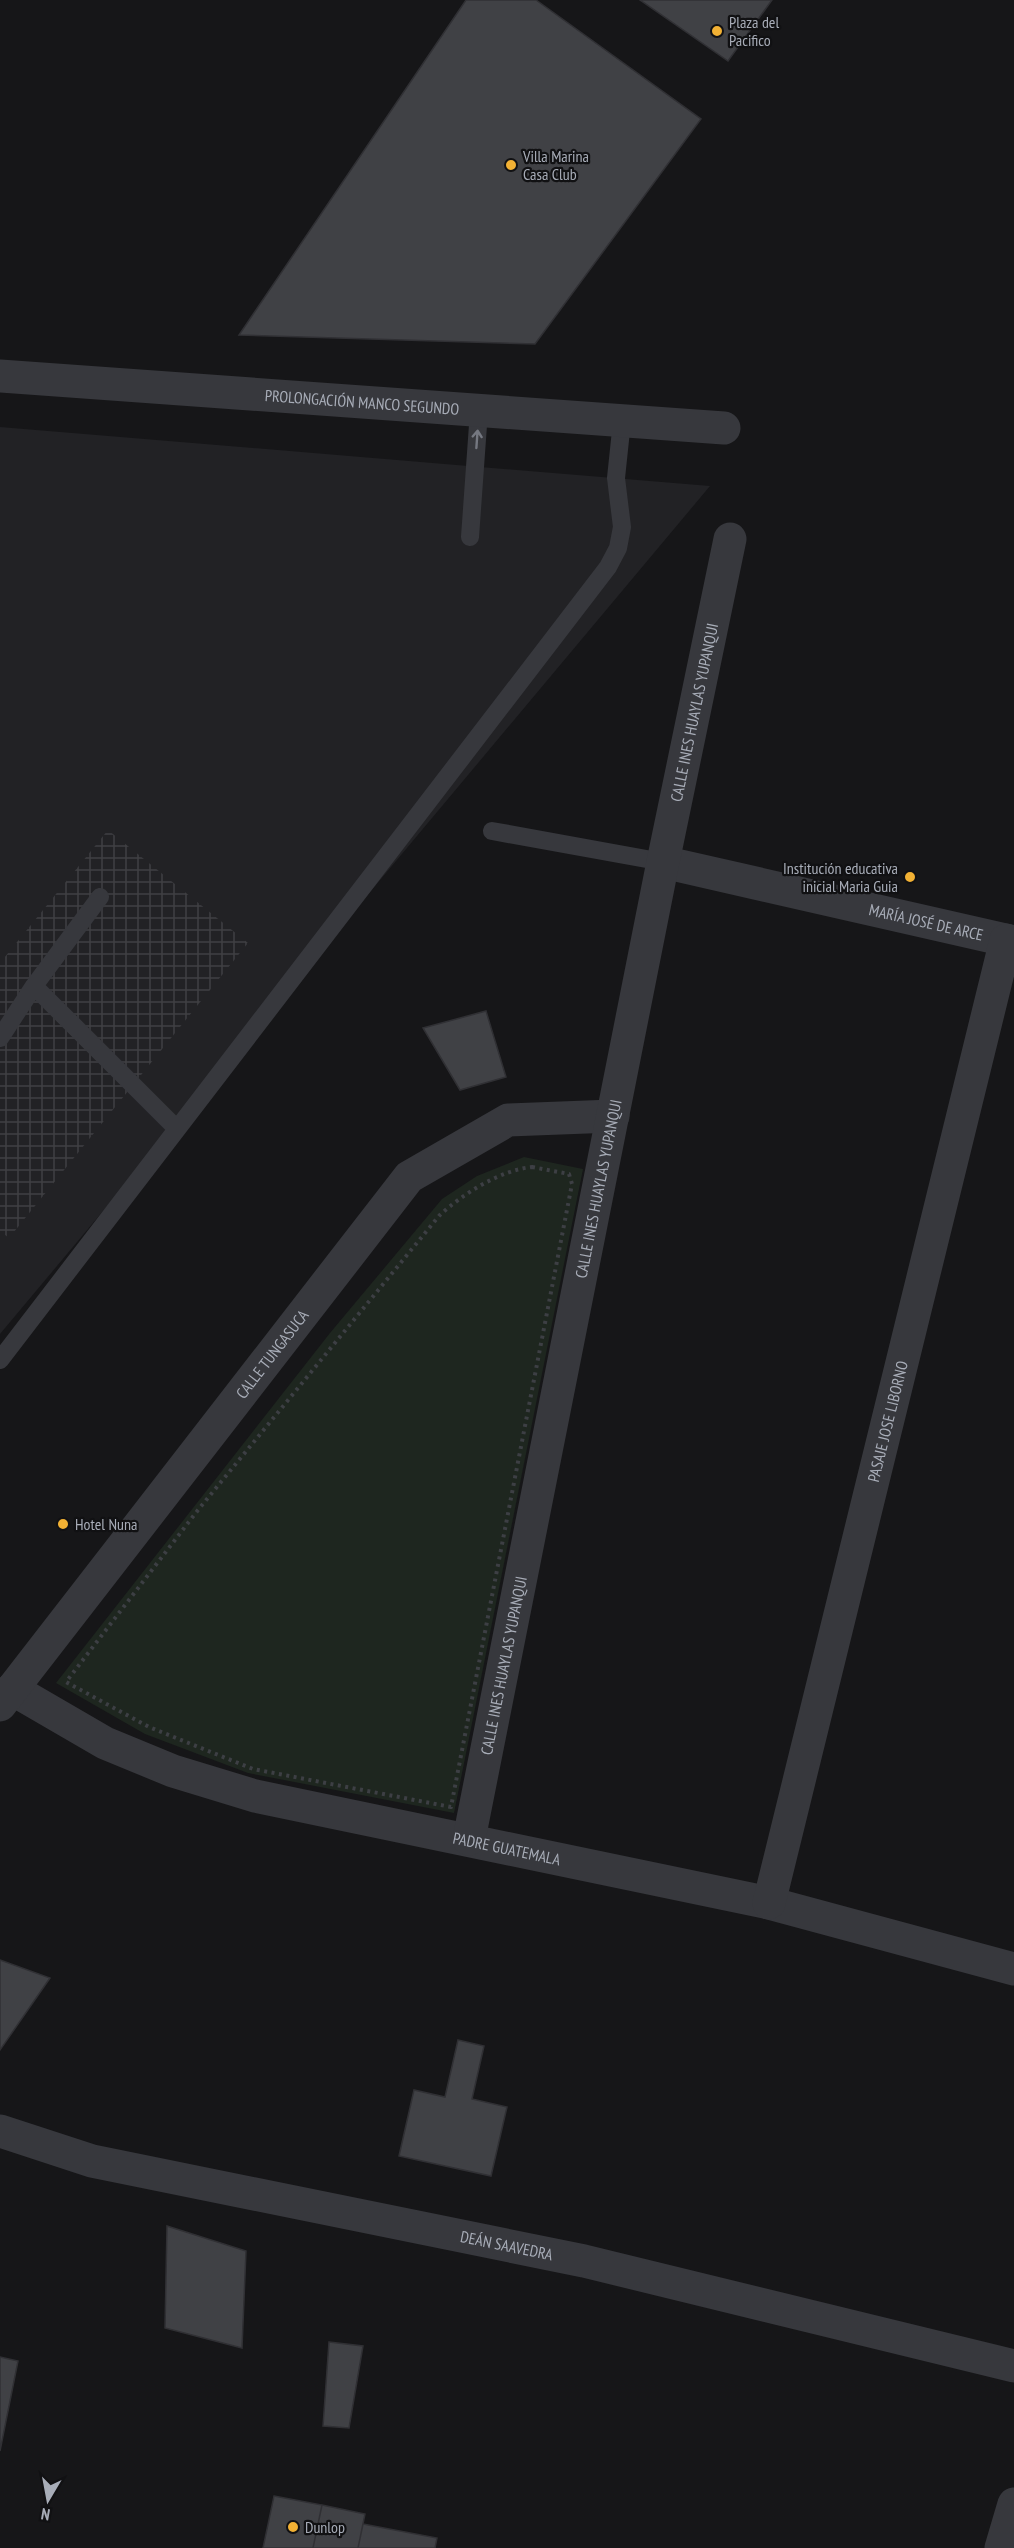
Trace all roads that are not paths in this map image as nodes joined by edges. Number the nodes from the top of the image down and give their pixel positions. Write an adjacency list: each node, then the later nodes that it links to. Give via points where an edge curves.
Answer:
1 (0, 376): 2 (street, PROLONGACIÓN MANCO SEGUNDO)
2 (479, 411): 3 (street, PROLONGACIÓN MANCO SEGUNDO); 5 (lane, one-way to 2)
3 (622, 421): 4 (street, PROLONGACIÓN MANCO SEGUNDO); 14 (lane, via 616,478 622,527 618,548 608,567)
4 (724, 428)
5 (470, 537)
6 (730, 539): 8 (street, CALLE INES HUAYLAS YUPANQUI)
7 (492, 831): 8 (lane)
8 (663, 862): 10 (street, MARÍA JOSÉ DE ARCE); 13 (street, CALLE INES HUAYLAS YUPANQUI)
9 (100, 897): 11 (lane)
10 (1010, 941): 18 (street, PASAJE JOSE LIBORNO)
11 (34, 987): 12 (lane); 14 (lane)
12 (0, 1038)
13 (613, 1116): 16 (street, CALLE TUNGASUCA, via 508,1120 409,1177); 17 (street, CALLE INES HUAYLAS YUPANQUI)
14 (177, 1129): 15 (lane)
15 (0, 1360)
16 (4, 1691): 17 (street, PADRE GUATEMALA, via 105,1743 173,1771 255,1796)
17 (469, 1839): 18 (street, PADRE GUATEMALA)
18 (769, 1903): 19 (street, PADRE GUATEMALA)
19 (1014, 1970)
20 (0, 2131): 21 (street, DEÁN SAAVEDRA, via 92,2161 584,2261)
21 (1014, 2366)
22 (1014, 2504): 23 (street)
23 (1001, 2548)

